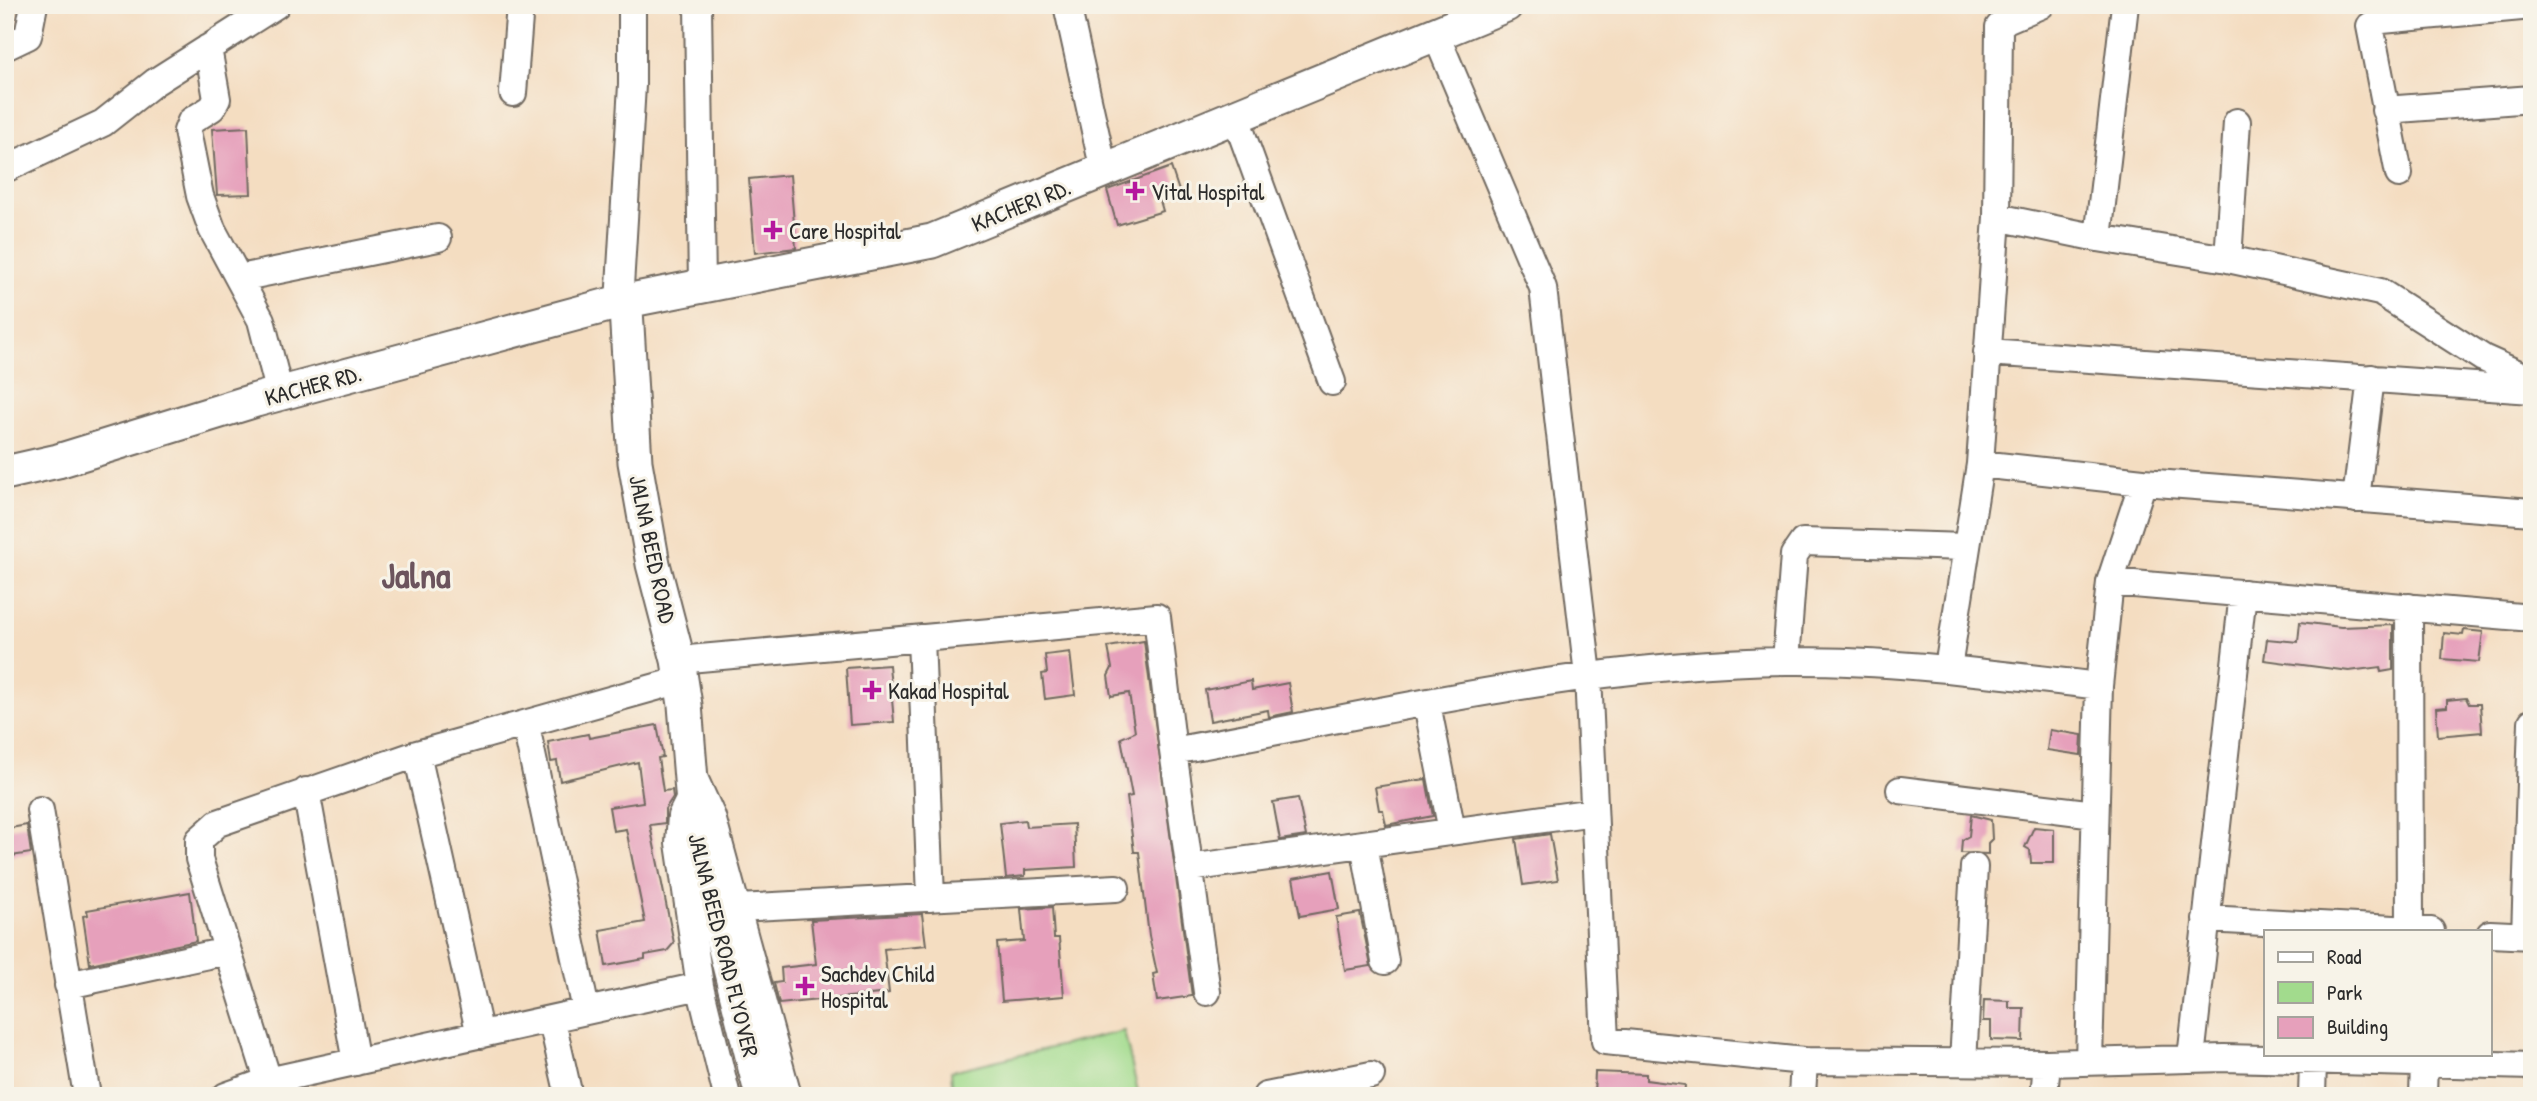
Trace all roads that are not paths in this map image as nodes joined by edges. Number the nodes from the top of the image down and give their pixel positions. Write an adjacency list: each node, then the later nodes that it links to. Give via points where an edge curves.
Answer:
1 (34, 5): 12 (street, via 28,36)
2 (276, 5): 13 (street)
3 (520, 5): 14 (street)
4 (632, 5): 28 (street)
5 (698, 5): 27 (street)
6 (1067, 5): 20 (street)
7 (2041, 5): 22 (street, via 1998,27)
8 (2125, 5): 24 (street)
9 (2531, 6): 16 (street, via 2374,22 2370,33)
10 (1487, 9): 11 (main road, KACHERI RD.)
11 (1436, 36): 17 (main road, KACHERI RD.); 49 (street, via 1538,277)
12 (5, 47)
13 (208, 48): 19 (street, via 147,87 103,123); 26 (street, via 217,99 212,108 191,121 187,131 200,196 212,229)
14 (513, 93)
15 (2532, 99): 16 (street)
16 (2385, 110): 21 (street)
17 (1236, 118): 20 (main road, KACHERI RD.); 32 (street)
18 (2237, 122): 25 (street)
19 (5, 169)
20 (1104, 172): 27 (main road, KACHERI RD., via 932,241)
21 (2399, 174)
22 (1997, 217): 24 (street); 29 (street)
23 (438, 238): 26 (street)
24 (2098, 238): 25 (street)
25 (2228, 260): 31 (street, via 2380,292 2483,358)
26 (240, 278): 34 (street, via 261,320)
27 (702, 288): 28 (main road, KACHERI RD.)
28 (621, 303): 34 (main road, KACHER RD.); 48 (main road, JALNA BEED ROAD, via 626,309 635,462)
29 (1987, 352): 30 (street); 35 (street)
30 (2371, 378): 33 (street); 38 (street)
31 (2532, 380)
32 (1332, 382)
33 (2532, 390)
34 (280, 394): 36 (main road, KACHER RD.)
35 (1980, 464): 37 (street); 40 (street)
36 (5, 473)
37 (2143, 482): 38 (street); 41 (street)
38 (2356, 499): 39 (street)
39 (2532, 512)
40 (1966, 547): 46 (street, via 1802,542 1794,555); 47 (street)
41 (2110, 582): 42 (street); 50 (street)
42 (2242, 593): 43 (street); 69 (street)
43 (2409, 607): 44 (street); 71 (street)
44 (2532, 618)
45 (921, 638): 48 (street); 54 (street, via 1157,617); 67 (street)
46 (1786, 661): 47 (street); 49 (street)
47 (1948, 668): 50 (street)
48 (679, 671): 53 (street); 56 (main road, JALNA BEED ROAD)
49 (1588, 675): 51 (street); 60 (street)
50 (2099, 686): 61 (street)
51 (1427, 704): 54 (street); 62 (street)
52 (2532, 722): 73 (street)
53 (526, 726): 55 (street); 79 (street)
54 (1173, 751): 64 (street)
55 (417, 754): 58 (street); 81 (street)
56 (691, 783): 68 (street, via 708,805); 77 (street, via 679,844); 97 (main road, JALNA BEED ROAD FLYOVER, via 702,860)
57 (1900, 790): 61 (street)
58 (306, 791): 74 (street, via 218,822 199,839 199,859); 85 (street)
59 (40, 810): 76 (street)
60 (1594, 811): 62 (street); 83 (street, via 1605,1041)
61 (2095, 814): 84 (street)
62 (1452, 831): 63 (street)
63 (1364, 844): 64 (street); 75 (street)
64 (1189, 867): 78 (street)
65 (1974, 867): 86 (street)
66 (1116, 888): 67 (street)
67 (931, 898): 68 (street)
68 (737, 908): 98 (street)
69 (2206, 919): 70 (street); 82 (street)
70 (2403, 930)
71 (2421, 930)
72 (2492, 934): 73 (street)
73 (2528, 935)
74 (227, 951): 76 (street); 92 (street)
75 (1385, 961)
76 (68, 985): 93 (street)
77 (700, 986): 79 (street); 96 (street)
78 (1207, 992)
79 (586, 1010): 80 (street)
80 (552, 1021): 81 (street); 95 (street)
81 (480, 1035): 85 (street)
82 (2191, 1058): 84 (street); 87 (street)
83 (1804, 1061): 86 (street); 100 (street)
84 (2089, 1061): 88 (street)
85 (356, 1062): 92 (street)
86 (1963, 1062): 88 (street)
87 (2313, 1062): 89 (street); 102 (street)
88 (2047, 1063): 101 (street)
89 (2424, 1063): 90 (street); 103 (street)
90 (2532, 1066)
91 (1371, 1075): 99 (street)
92 (270, 1088): 94 (street)
93 (87, 1096)
94 (226, 1096)
95 (569, 1096)
96 (727, 1096)
97 (762, 1096)
98 (788, 1096)
99 (1266, 1096)
100 (1802, 1096)
101 (2044, 1096)
102 (2312, 1096)
103 (2423, 1096)

